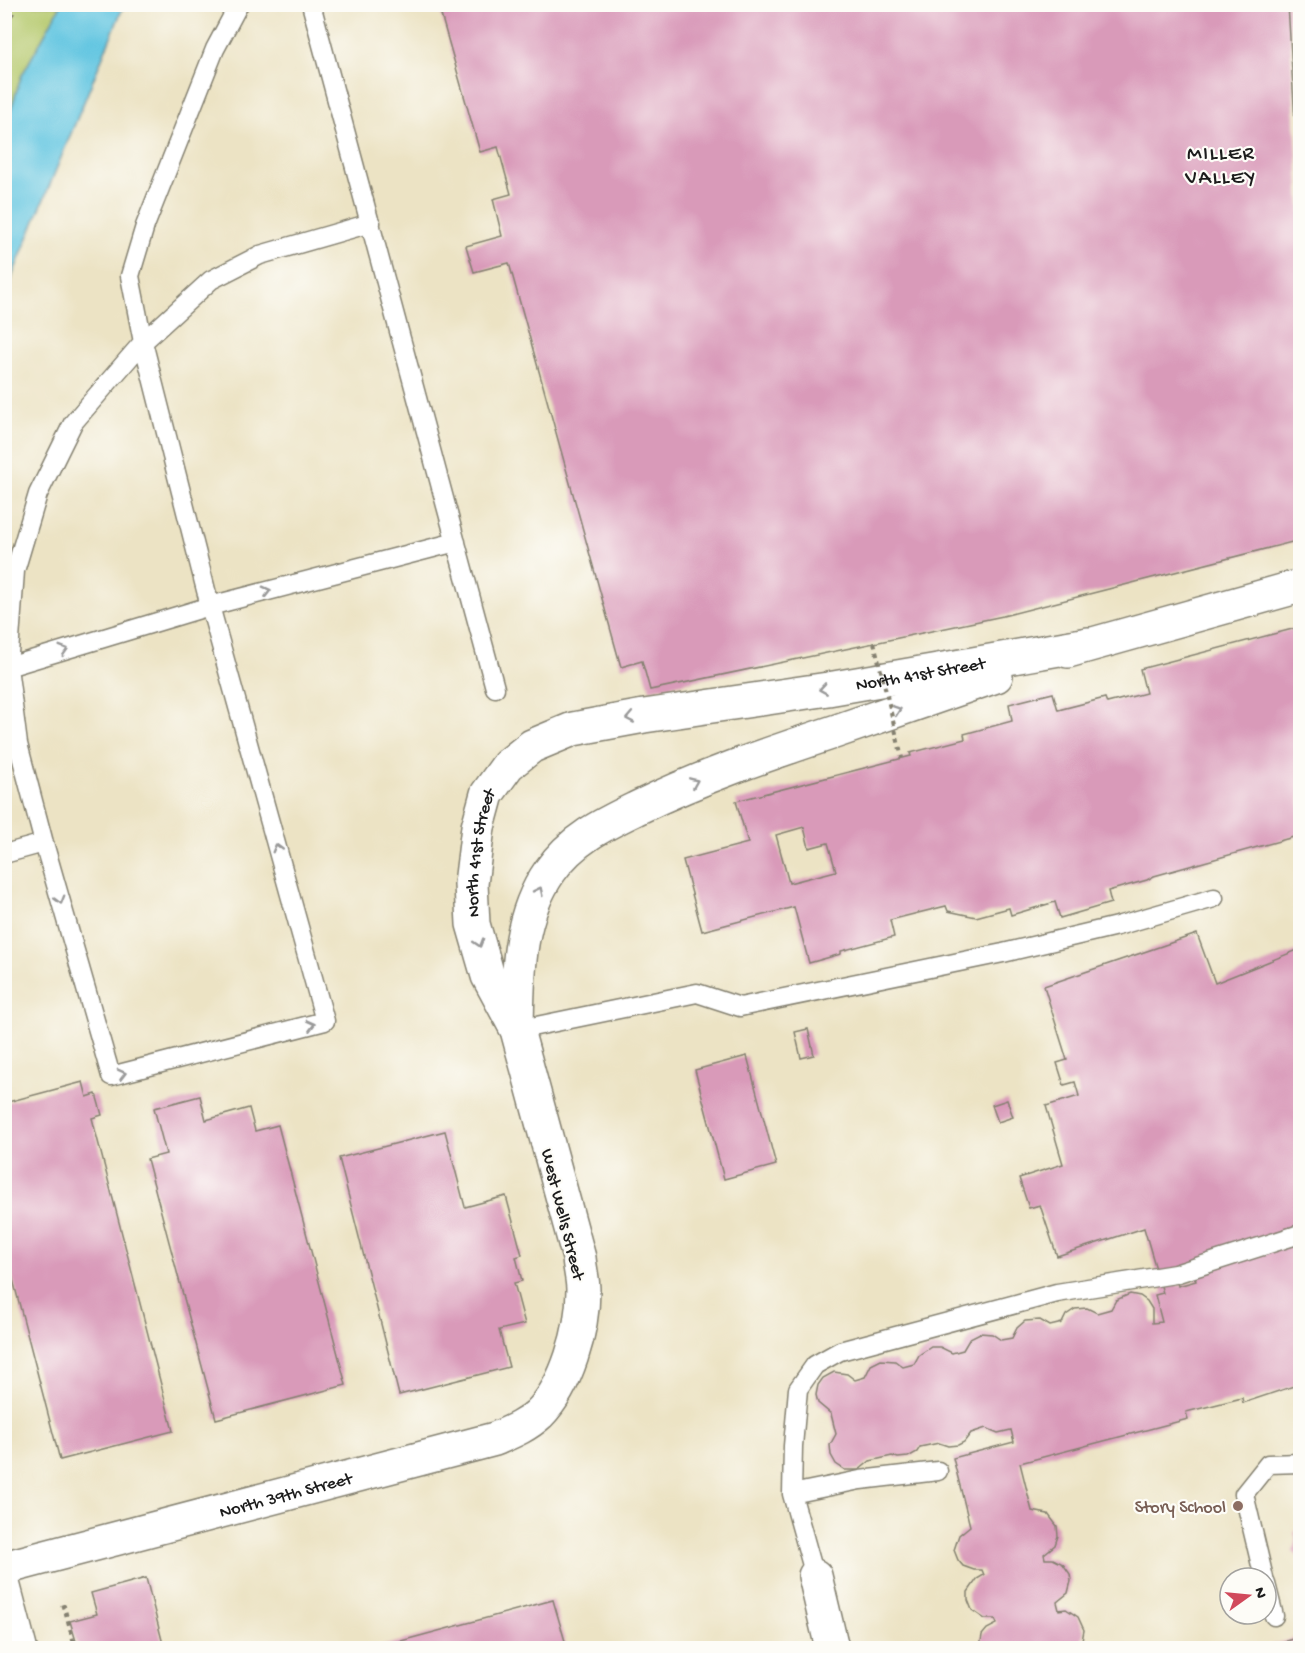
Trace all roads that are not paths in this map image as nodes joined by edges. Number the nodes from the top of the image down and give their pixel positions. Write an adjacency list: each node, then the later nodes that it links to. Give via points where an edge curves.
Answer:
1 (240, 4): 4 (lane, via 211,59 145,226 130,276)
2 (311, 4): 3 (lane)
3 (370, 223): 4 (lane, via 260,255 211,280); 5 (lane)
4 (143, 342): 7 (lane); 9 (lane, via 73,423 38,494 15,571)
5 (456, 542): 7 (lane, one-way to 5); 10 (lane)
6 (1300, 586): 8 (street, North 41st Street)
7 (210, 606): 9 (lane, one-way to 7); 11 (lane, one-way to 7, via 111,1076 325,1021)
8 (1088, 644): 14 (street, North 41st Street, one-way to 8, via 524,926 549,872 568,848 667,793 731,766); 14 (street, North 41st Street, one-way to 14, via 573,729 532,746 508,765 488,794 478,827 471,884 473,924 488,976)
9 (8, 668): 11 (lane, via 18,744)
10 (495, 688)
11 (44, 843): 12 (lane)
12 (4, 854)
13 (1214, 898): 14 (lane, via 1003,953 740,1007 697,993)
14 (517, 1030): 16 (street, West Wells Street, via 579,1258 583,1290 570,1360)
15 (1300, 1233): 19 (lane, via 1175,1274 1057,1293 840,1351 815,1365 798,1389)
16 (553, 1397): 21 (street, North 39th Street, via 518,1430 495,1439)
17 (1300, 1463): 20 (lane, via 1268,1464 1244,1494)
18 (938, 1471): 19 (lane, via 860,1480)
19 (792, 1494): 22 (lane)
20 (1261, 1566)
21 (4, 1568)
22 (815, 1576): 25 (street)
23 (4, 1587): 24 (street)
24 (21, 1648)
25 (832, 1648)

